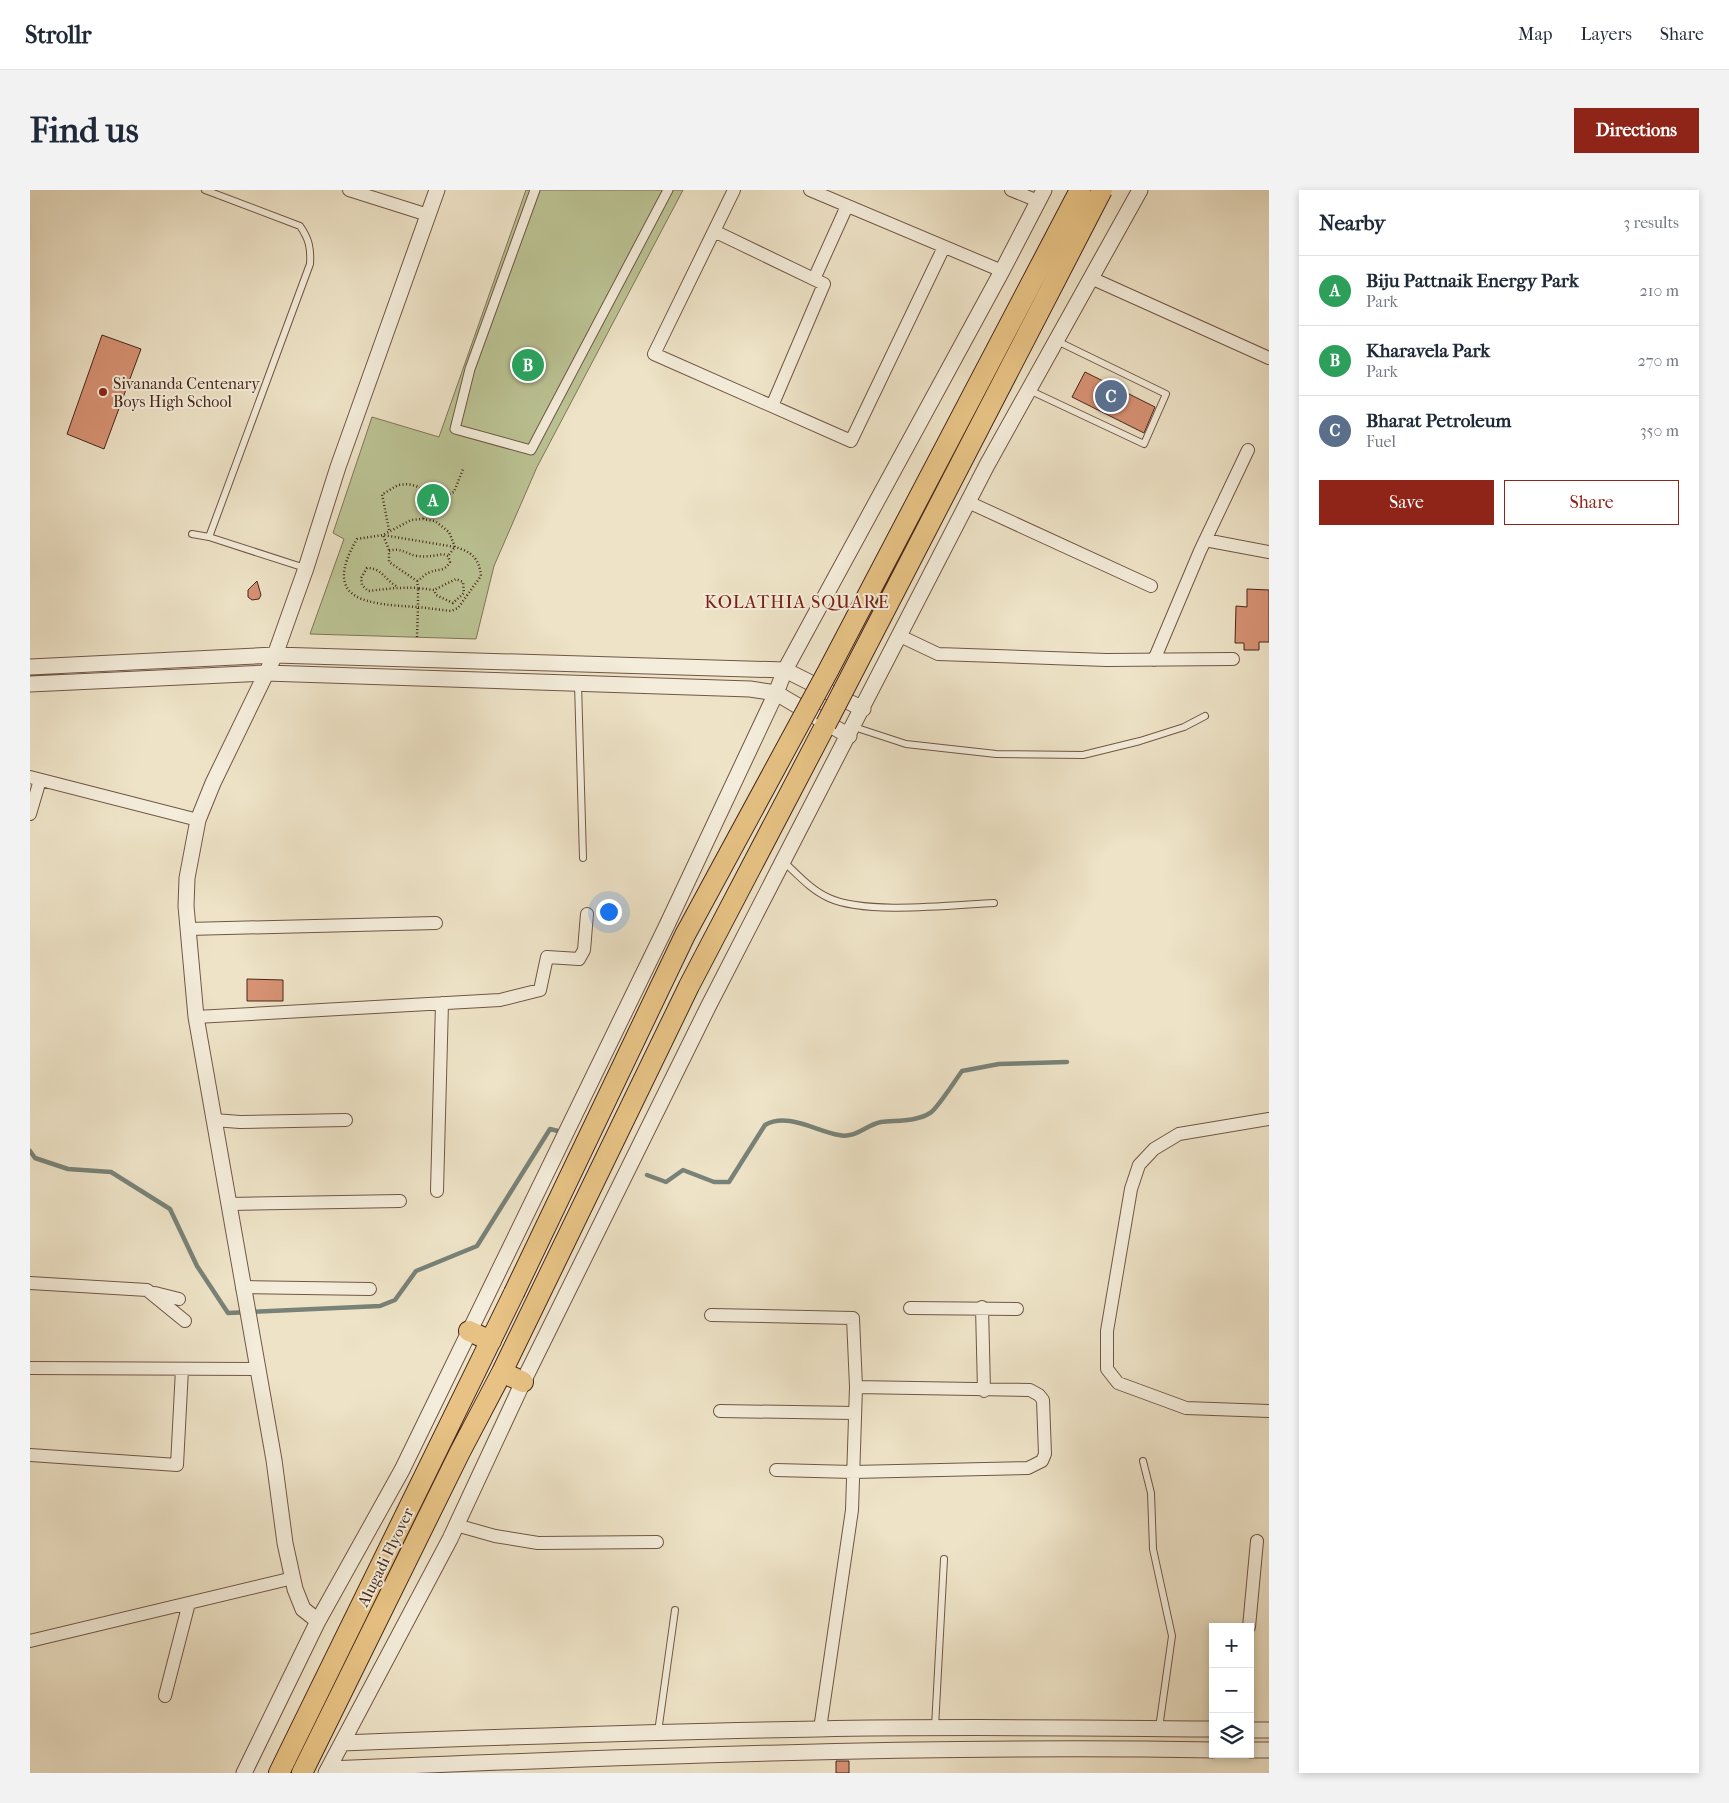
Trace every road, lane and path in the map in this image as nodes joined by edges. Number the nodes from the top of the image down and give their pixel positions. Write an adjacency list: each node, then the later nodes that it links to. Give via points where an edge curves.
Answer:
1 (205, 190): 32 (lane, via 300,226 311,249 310,264)
2 (349, 190): 14 (street)
3 (437, 190): 14 (street)
4 (535, 190): 5 (street, via 470,369 454,429 531,450)
5 (668, 190)
6 (734, 190): 15 (street)
7 (810, 190): 13 (street)
8 (1011, 190): 12 (street)
9 (1080, 190): 87 (highway, Alugadi Flyover, bridge, via 672,961)
10 (1102, 190): 91 (highway, Alugadi Flyover, bridge, via 688,986)
11 (1140, 190): 18 (street)
12 (1041, 196): 17 (street)
13 (848, 206): 16 (street); 19 (street)
14 (428, 215): 38 (street, via 338,467)
15 (714, 231): 19 (street); 23 (street, via 654,354)
16 (944, 247): 17 (street); 23 (street, via 851,441)
17 (1002, 271): 51 (street)
18 (1092, 278): 20 (street); 21 (street)
19 (814, 279): 23 (street, via 824,284)
20 (1057, 341): 22 (street); 22 (lane, via 1166,394 1144,444)
21 (1269, 358)
22 (1029, 390): 27 (street)
23 (772, 406)
24 (1248, 450): 33 (street)
25 (463, 469): 26 (path, via 454,492)
26 (433, 500): 28 (path); 29 (path, via 417,485 399,485 382,494)
27 (968, 502): 41 (street); 45 (street)
28 (423, 520): 29 (path, via 411,520); 34 (path, via 435,521 449,532)
29 (389, 530): 31 (path)
30 (192, 534): 32 (lane)
31 (383, 535): 34 (path); 35 (path); 44 (path, via 357,539 347,556 342,575 348,590 360,600)
32 (209, 537): 38 (lane)
33 (1205, 540): 36 (street); 49 (street)
34 (455, 547): 37 (path); 44 (path, via 471,552 480,564 481,576 476,586 465,595 458,608 451,611)
35 (389, 551): 37 (path, via 396,548 415,556); 39 (path, via 389,562)
36 (1269, 552)
37 (448, 556): 39 (path, via 447,568 429,571)
38 (306, 568): 47 (street)
39 (417, 581): 42 (path)
40 (396, 586): 40 (path, via 390,590 368,591 361,578 367,568 376,568); 42 (path)
41 (1151, 586)
42 (418, 588): 43 (path); 44 (path)
43 (434, 590): 43 (path, via 436,595 454,603 464,593 464,582 456,579)
44 (418, 607): 46 (path)
45 (900, 636): 49 (street, via 938,654); 56 (street)
46 (417, 637)
47 (275, 654): 50 (street); 51 (street); 52 (street)
48 (1233, 659): 49 (street)
49 (1154, 660)
50 (30, 667)
51 (785, 670): 55 (street); 56 (street)
52 (266, 673): 53 (street); 54 (street); 61 (street)
53 (578, 683): 55 (street, via 750,689); 62 (lane)
54 (30, 684)
55 (776, 693): 58 (street); 86 (street)
56 (863, 709): 58 (street)
57 (1205, 716): 58 (lane, via 1184,727 1140,741 1083,754 996,754 906,744)
58 (851, 731): 63 (street)
59 (35, 779): 60 (street); 61 (street)
60 (30, 814)
61 (198, 820): 67 (street, via 187,878)
62 (583, 858)
63 (783, 861): 64 (lane, via 813,889 854,906); 92 (street)
64 (994, 903)
65 (587, 914): 68 (street, via 584,950 579,959 547,957 540,990 500,1000)
66 (436, 923): 67 (street)
67 (188, 929): 69 (street)
68 (442, 1003): 69 (street); 73 (street)
69 (196, 1017): 71 (street)
70 (1269, 1118): 96 (street, via 1179,1134 1154,1149 1139,1165 1131,1189 1107,1331 1107,1369 1118,1383 1186,1408)
71 (214, 1120): 72 (street); 75 (street)
72 (346, 1120)
73 (437, 1191)
74 (400, 1201): 75 (street)
75 (228, 1204): 79 (street)
76 (30, 1283): 78 (street)
77 (370, 1289): 79 (street)
78 (148, 1290): 80 (street); 85 (street)
79 (243, 1292): 90 (street)
80 (180, 1298)
81 (982, 1307): 82 (street); 83 (street); 94 (street)
82 (910, 1308)
83 (1017, 1309)
84 (711, 1315): 93 (street, via 853,1318)
85 (185, 1321)
86 (469, 1331): 87 (highway); 109 (street, via 402,1470)
87 (491, 1341): 126 (highway, Alugadi Flyover)
88 (30, 1368): 89 (street)
89 (182, 1369): 90 (street); 98 (street, via 177,1465)
90 (258, 1369): 106 (street)
91 (502, 1372): 92 (highway); 127 (highway, Alugadi Flyover)
92 (524, 1382): 102 (street)
93 (856, 1387): 94 (street); 97 (street)
94 (984, 1391): 101 (street, via 1030,1390 1039,1395 1044,1408 1045,1454 1042,1461 1009,1470)
95 (720, 1411): 97 (street)
96 (1269, 1411)
97 (855, 1413): 101 (street)
98 (30, 1455)
99 (1143, 1461): 115 (lane, via 1151,1493 1153,1549 1172,1636)
100 (776, 1470): 101 (street)
101 (853, 1472): 113 (street, via 852,1510)
102 (456, 1525): 104 (street, via 538,1544); 120 (street)
103 (1257, 1541): 110 (street)
104 (656, 1542)
105 (944, 1559): 114 (lane)
106 (293, 1578): 107 (street); 109 (street, via 303,1609)
107 (189, 1603): 111 (street); 112 (street)
108 (676, 1610): 119 (lane)
109 (318, 1621): 125 (street)
110 (1249, 1623)
111 (30, 1642)
112 (165, 1696)
113 (820, 1728): 114 (street); 119 (street)
114 (935, 1728): 115 (street)
115 (1159, 1729): 116 (street)
116 (1209, 1730)
117 (1254, 1730): 118 (street)
118 (1269, 1730)
119 (658, 1732): 120 (street)
120 (342, 1743): 124 (street)
121 (1209, 1750): 124 (street, via 901,1749 700,1754)
122 (1254, 1750): 123 (street)
123 (1269, 1750)
124 (327, 1771)
125 (244, 1773)
126 (279, 1773)
127 (302, 1773)

